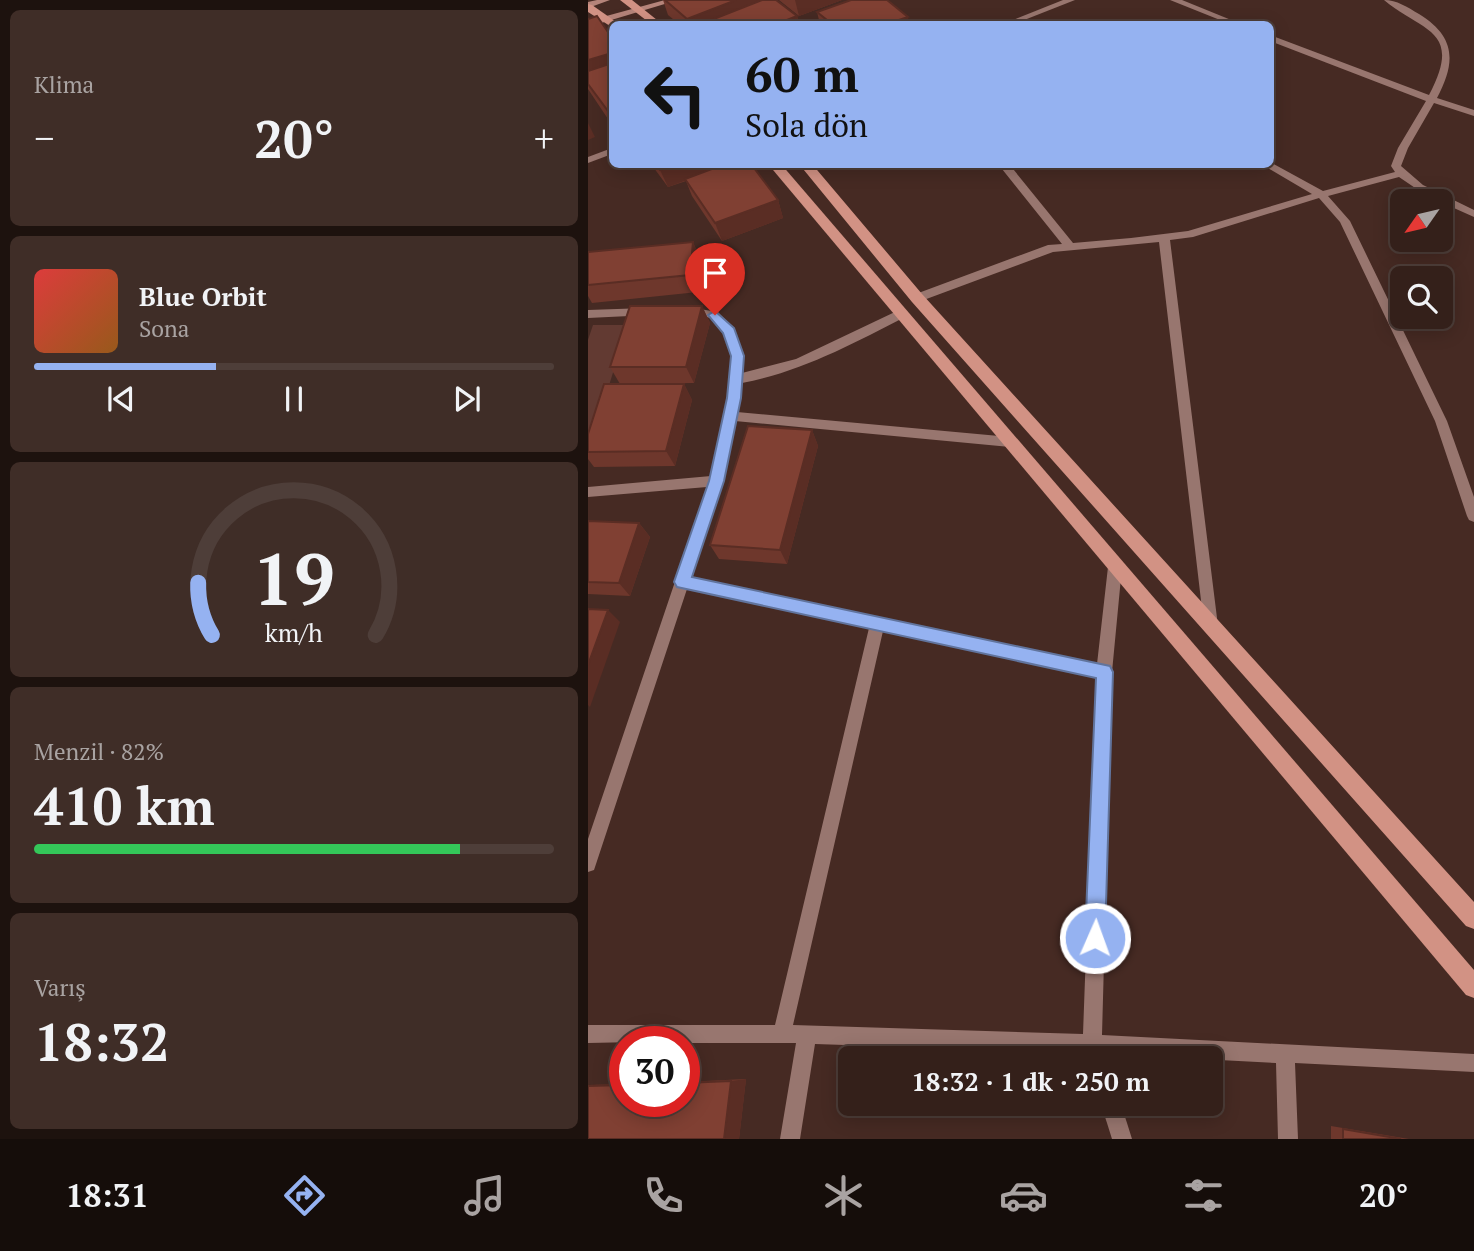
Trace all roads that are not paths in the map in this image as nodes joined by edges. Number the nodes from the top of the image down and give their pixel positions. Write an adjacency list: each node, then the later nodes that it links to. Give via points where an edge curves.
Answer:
1 (606, 0): 7 (main road)
2 (625, 0): 8 (main road)
3 (674, 0): 8 (main road)
4 (1071, 0): 9 (street)
5 (1174, 0): 15 (street)
6 (1388, 0): 19 (street, via 1438,33 1447,46)
7 (588, 6): 10 (main road)
8 (639, 9): 11 (main road); 12 (main road)
9 (1028, 17): 13 (street); 14 (street)
10 (610, 21)
11 (613, 21)
12 (653, 21)
13 (1016, 21)
14 (1035, 21)
15 (1229, 21)
16 (609, 22): 17 (main road)
17 (588, 24)
18 (1274, 39): 19 (street)
19 (1433, 100): 20 (street); 27 (street, via 1402,148 1396,166)
20 (1474, 113)
21 (609, 152): 22 (street)
22 (588, 160)
23 (778, 168): 34 (main road)
24 (808, 168): 32 (main road)
25 (1006, 168): 31 (street)
26 (1273, 168): 28 (street)
27 (1399, 174): 28 (street); 29 (street)
28 (1321, 194): 30 (street); 40 (street, via 1345,221 1360,248 1441,421)
29 (1474, 214)
30 (1164, 239): 31 (street); 44 (street)
31 (1069, 245): 32 (street)
32 (917, 298): 44 (main road)
33 (588, 314): 35 (street, via 715,315 729,331 738,356)
34 (901, 314): 35 (street, via 788,369); 37 (main road)
35 (736, 379): 36 (street)
36 (730, 416): 37 (street); 38 (street)
37 (1010, 442): 41 (main road)
38 (716, 481): 39 (street); 42 (street)
39 (588, 492)
40 (1474, 516)
41 (1115, 567): 45 (street); 48 (main road)
42 (682, 582): 43 (street); 46 (street)
43 (878, 624): 45 (street); 50 (street)
44 (1211, 626): 47 (main road)
45 (1104, 672): 53 (street)
46 (588, 864)
47 (1474, 918)
48 (1474, 988)
49 (588, 1034): 50 (street)
50 (782, 1034): 51 (street)
51 (807, 1034): 52 (street); 58 (street)
52 (1010, 1046)
53 (1094, 1046)
54 (1223, 1052): 55 (street)
55 (1285, 1053): 56 (street); 60 (street)
56 (1474, 1063)
57 (1115, 1116): 59 (street)
58 (790, 1139)
59 (1122, 1139)
60 (1288, 1139)

